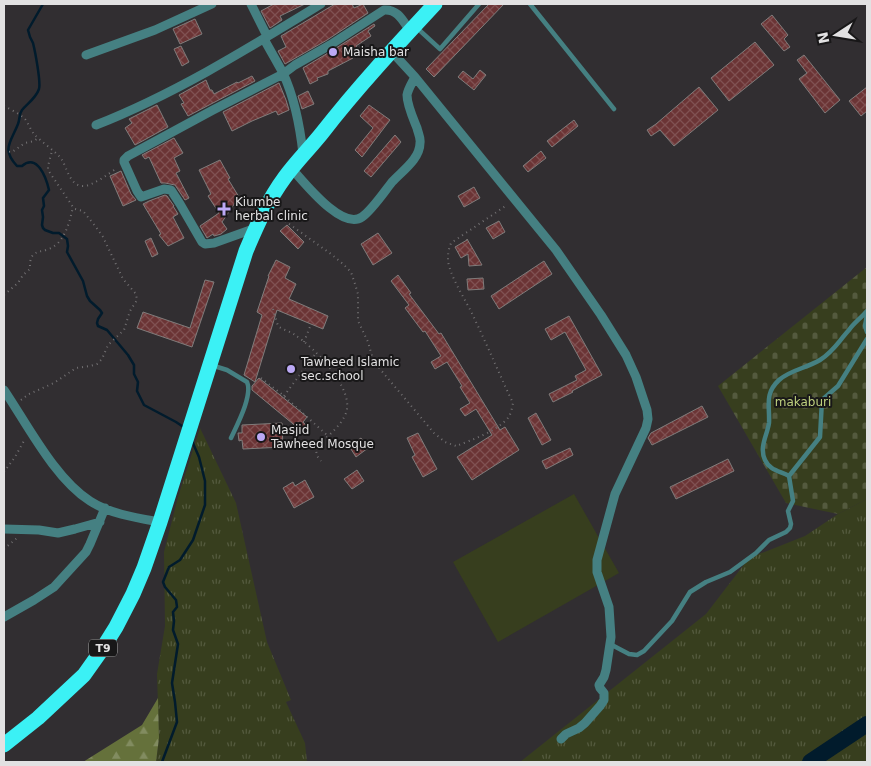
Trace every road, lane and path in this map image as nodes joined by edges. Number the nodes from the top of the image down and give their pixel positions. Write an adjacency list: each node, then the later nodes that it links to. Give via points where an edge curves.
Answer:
1 (212, 4): 10 (street, via 155,30)
2 (251, 4): 8 (street)
3 (321, 4): 8 (street)
4 (435, 4): 7 (highway, T9)
5 (480, 4): 7 (lane, via 440,49)
6 (530, 4): 14 (lane)
7 (412, 28): 9 (highway, T9); 11 (street, via 395,11 384,10)
8 (266, 37): 11 (street); 15 (street, via 184,84)
9 (392, 52): 12 (street); 19 (highway, T9)
10 (86, 55)
11 (283, 74): 19 (street, via 298,118); 20 (street, via 128,156)
12 (415, 77): 21 (street, via 407,95 419,135 418,151 363,217 355,221 343,218 330,209); 22 (street)
13 (4, 106): 16 (path, via 22,116)
14 (614, 109)
15 (96, 125)
16 (38, 138): 17 (path, via 12,152); 18 (path)
17 (4, 151)
18 (52, 151): 20 (path, via 62,159 71,179 82,186 102,179); 23 (path, via 48,170)
19 (303, 154): 21 (highway, T9)
20 (124, 162): 25 (street, via 141,197 170,190 204,244)
21 (292, 169): 25 (highway, T9)
22 (514, 200): 24 (path, via 451,243 448,252 454,277 513,403 509,417 498,426 456,446 434,433 372,356 358,321 358,294 351,272); 53 (street, via 556,250 614,335 636,377 647,410 646,428 615,494 597,560 597,572 609,607)
23 (73, 207): 26 (path, via 63,237 51,249 32,255 30,269); 39 (path, via 83,211 96,227 137,300 124,330 108,345 97,364 76,368 23,398)
24 (285, 221)
25 (256, 228): 35 (highway, T9)
26 (4, 295)
27 (273, 309): 33 (path, via 278,326)
28 (867, 311): 45 (lane, via 830,353 789,373 773,388 768,402 762,453 772,469)
29 (867, 315): 31 (lane)
30 (311, 324): 33 (path)
31 (867, 332)
32 (867, 339): 45 (lane, via 838,386 822,400 820,437)
33 (304, 342): 34 (path)
34 (316, 353): 38 (path); 41 (path, via 343,386 348,403 346,414)
35 (210, 365): 42 (lane, via 227,370 249,385); 48 (highway, T9)
36 (260, 378): 38 (path)
37 (4, 390): 39 (street)
38 (284, 396): 41 (path)
39 (15, 406): 40 (street)
40 (31, 433): 44 (path, via 23,440 20,450); 46 (street, via 68,483 90,501)
41 (328, 436): 43 (path, via 316,450)
42 (231, 438)
43 (321, 461)
44 (4, 472)
45 (789, 476): 53 (lane, via 793,501 788,511 791,524 786,532 769,540 735,568 690,592 672,621 644,651 637,655 629,654)
46 (105, 508): 47 (street); 48 (street)
47 (100, 522): 50 (street, via 58,533); 52 (street, via 86,552 54,586)
48 (160, 522): 55 (highway, T9, via 133,594 101,651 79,680)
49 (4, 529): 50 (street)
50 (28, 530): 51 (path)
51 (4, 549)
52 (4, 617)
53 (610, 644): 54 (street, via 604,677 599,685 604,692 604,700 579,728)
54 (561, 739)
55 (4, 745)

